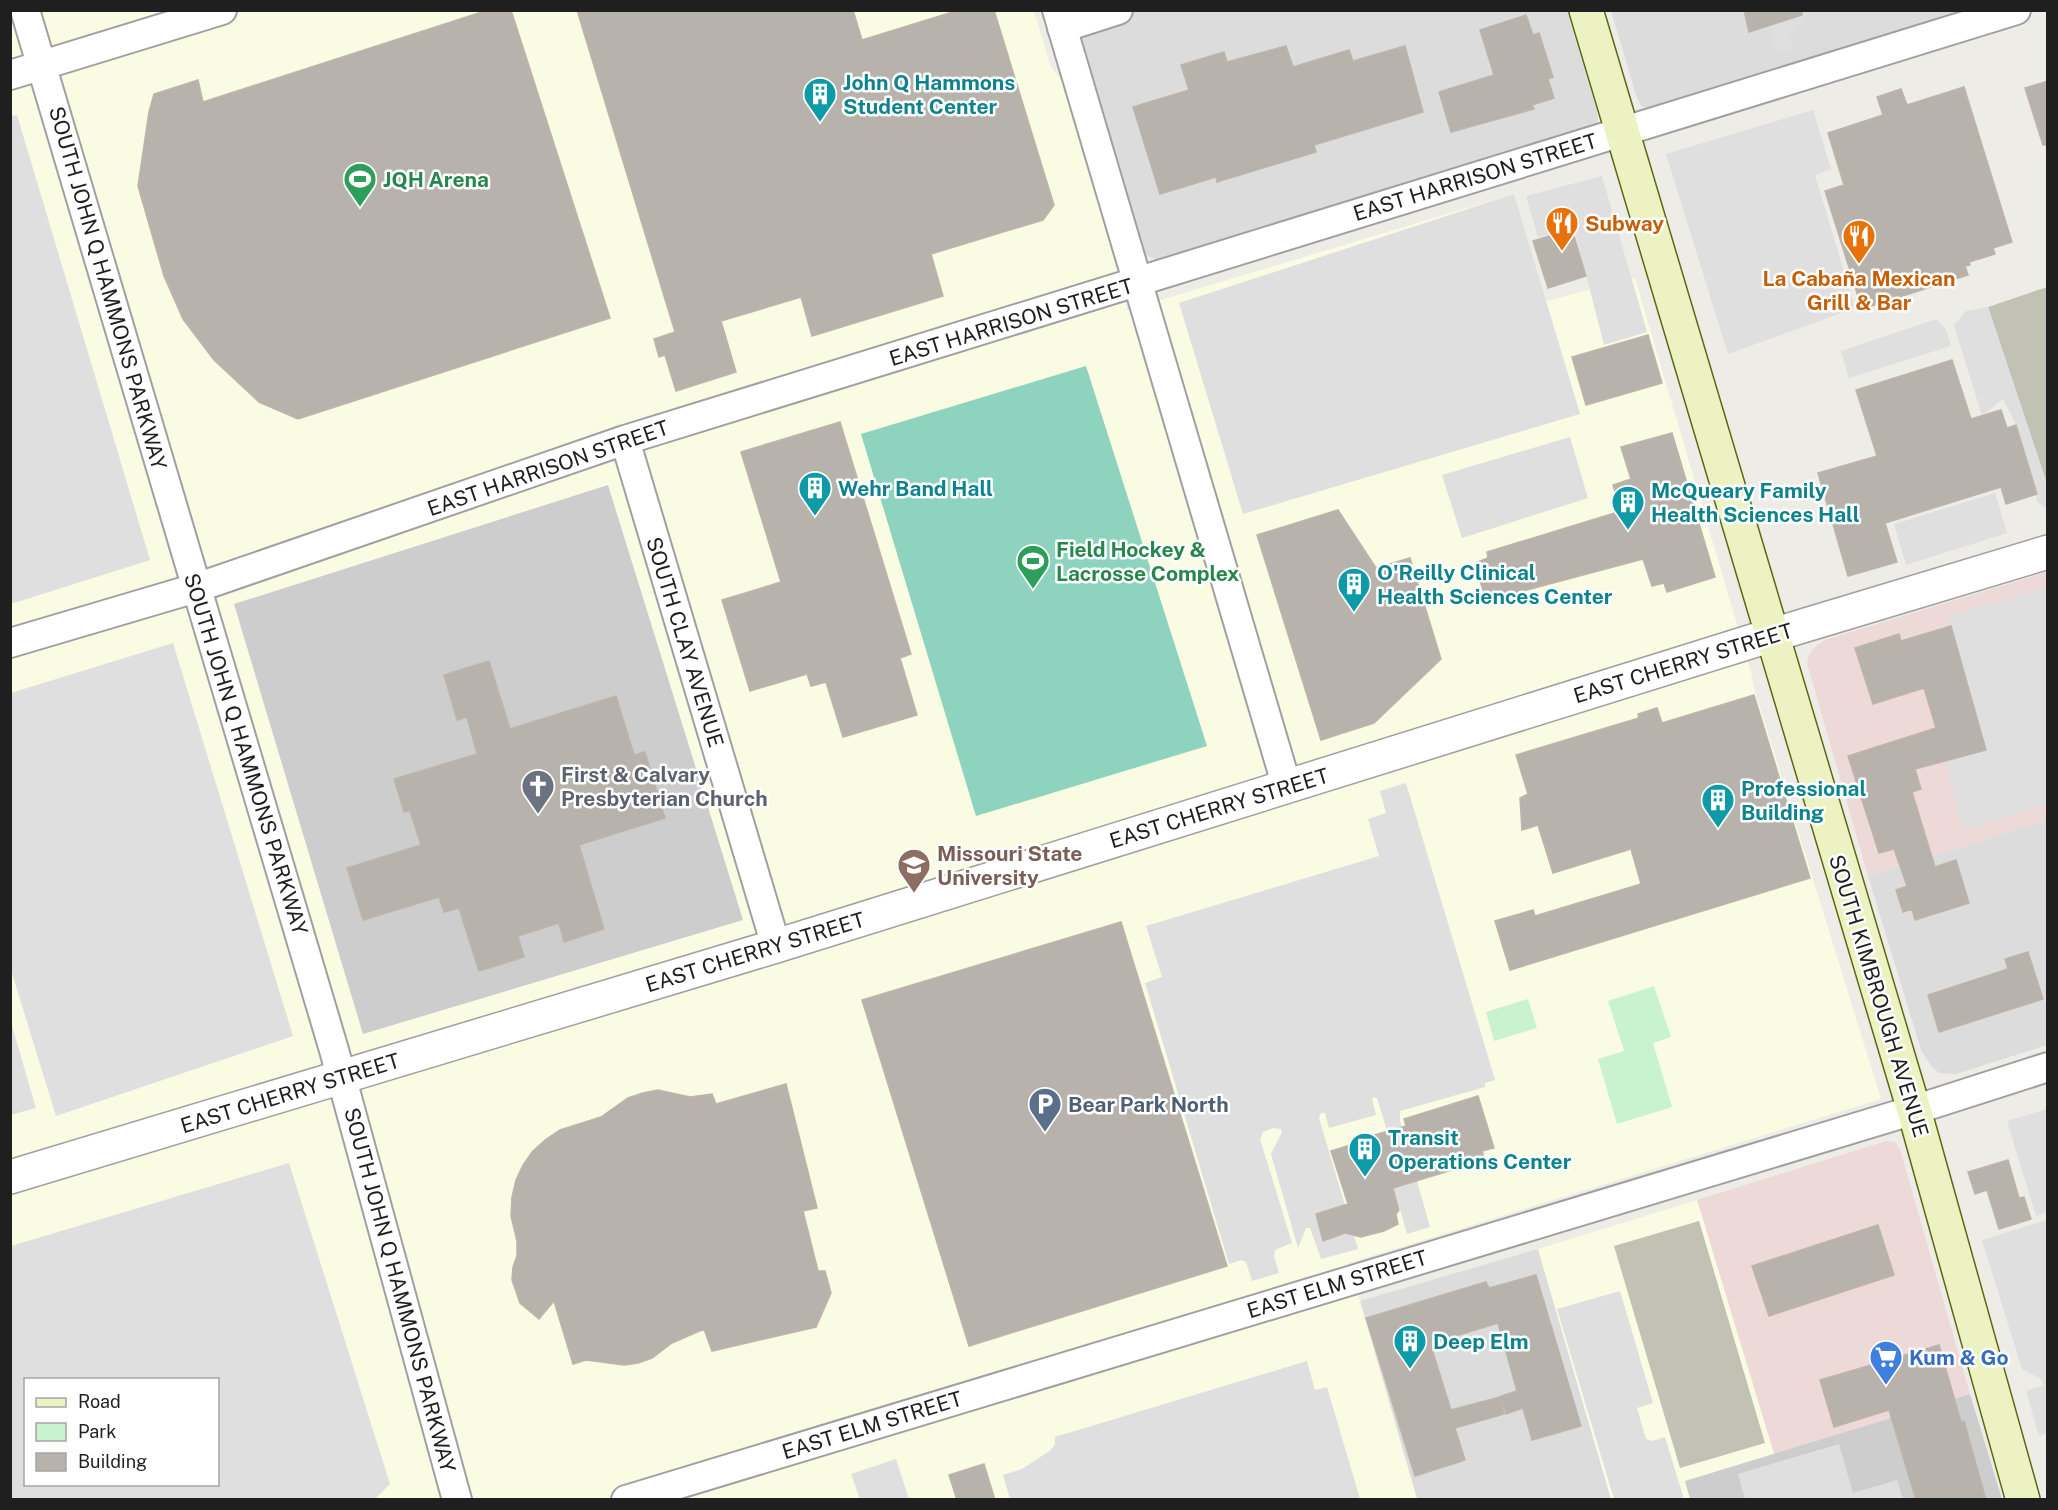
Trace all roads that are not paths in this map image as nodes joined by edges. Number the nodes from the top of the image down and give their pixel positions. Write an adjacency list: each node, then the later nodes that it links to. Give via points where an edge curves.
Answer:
1 (25, 10): 7 (street, SOUTH JOHN Q HAMMONS PARKWAY)
2 (222, 10): 7 (street)
3 (1118, 10): 6 (street)
4 (1586, 10): 9 (main road, SOUTH KIMBROUGH AVENUE)
5 (2016, 10): 9 (street, EAST HARRISON STREET)
6 (1059, 19): 10 (street)
7 (42, 65): 8 (street); 13 (street, SOUTH JOHN Q HAMMONS PARKWAY)
8 (10, 75)
9 (1622, 131): 10 (street, EAST HARRISON STREET); 14 (main road, SOUTH KIMBROUGH AVENUE)
10 (1138, 283): 11 (street, EAST HARRISON STREET); 16 (street)
11 (624, 440): 13 (street, EAST HARRISON STREET); 17 (street, SOUTH CLAY AVENUE)
12 (2048, 552): 14 (street, EAST CHERRY STREET)
13 (196, 588): 15 (street, EAST HARRISON STREET); 19 (street, SOUTH JOHN Q HAMMONS PARKWAY)
14 (1772, 636): 16 (street, EAST CHERRY STREET); 20 (main road, SOUTH KIMBROUGH AVENUE)
15 (10, 644)
16 (1287, 787): 17 (street, EAST CHERRY STREET)
17 (776, 946): 19 (street, EAST CHERRY STREET)
18 (2048, 1067): 20 (street, EAST ELM STREET)
19 (342, 1077): 21 (street, EAST CHERRY STREET); 22 (street, SOUTH JOHN Q HAMMONS PARKWAY)
20 (1914, 1110): 23 (street, EAST ELM STREET); 24 (main road, SOUTH KIMBROUGH AVENUE)
21 (10, 1177)
22 (457, 1500)
23 (626, 1500)
24 (2023, 1500)

